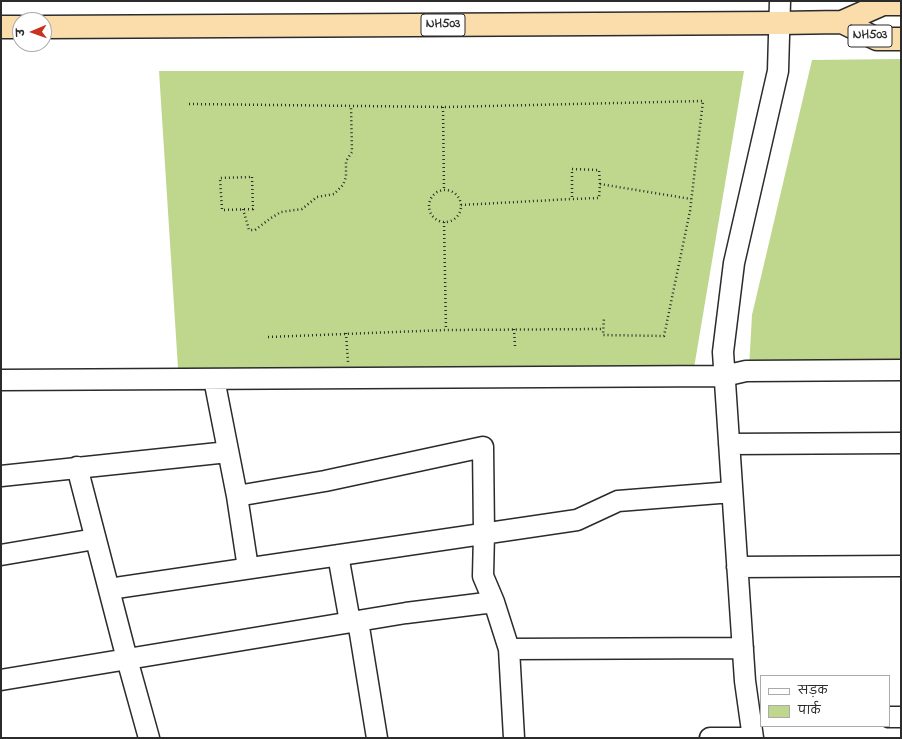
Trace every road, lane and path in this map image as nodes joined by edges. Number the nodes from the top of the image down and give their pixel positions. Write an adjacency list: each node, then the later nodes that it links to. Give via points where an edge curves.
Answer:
1 (780, 1): 4 (street)
2 (895, 3): 3 (highway, NH503, via 883,4)
3 (842, 22): 4 (highway, NH503); 8 (highway, NH503, via 877,39)
4 (779, 23): 7 (highway, NH503); 27 (street, via 778,71 734,263 723,352)
5 (1, 27): 6 (highway)
6 (12, 27)
7 (52, 27)
8 (897, 41)
9 (189, 104): 10 (path)
10 (351, 106): 11 (path); 17 (path, via 352,152 346,161 343,185 334,194 317,197 302,209 282,212 255,230 249,230)
11 (443, 107): 13 (path); 15 (path, via 703,101)
12 (600, 184): 14 (path, via 599,198); 14 (path, via 599,170 572,169); 15 (path)
13 (444, 190): 16 (path, via 453,192); 18 (path, via 432,198 429,208 434,218)
14 (572, 199): 16 (path)
15 (691, 199): 21 (path, via 664,336 603,335)
16 (461, 205): 18 (path, via 455,219)
17 (243, 209): 17 (path, via 222,210 220,178 252,177 253,209)
18 (444, 222): 22 (path)
19 (604, 317): 21 (path)
20 (514, 329): 21 (path); 22 (path); 25 (path)
21 (603, 329)
22 (446, 330): 23 (path)
23 (346, 334): 24 (path); 28 (path)
24 (268, 337)
25 (515, 346)
26 (901, 370): 27 (street, via 746,371)
27 (724, 376): 28 (street); 32 (street)
28 (349, 378): 29 (street)
29 (214, 379): 30 (street); 33 (street)
30 (1, 380)
31 (901, 443): 32 (street)
32 (729, 444): 36 (street)
33 (228, 452): 34 (street); 37 (street)
34 (77, 467): 35 (street); 39 (street)
35 (1, 476)
36 (732, 492): 38 (street, via 618,501 577,520); 43 (street)
37 (237, 496): 38 (street, via 325,482 483,447); 44 (street)
38 (484, 533): 41 (street); 46 (street, via 483,576)
39 (95, 539): 40 (street); 45 (street)
40 (1, 555)
41 (338, 555): 44 (street); 47 (street)
42 (901, 566): 43 (street)
43 (737, 567): 48 (street)
44 (248, 568): 45 (street)
45 (109, 589): 50 (street)
46 (494, 602): 47 (street); 49 (street)
47 (354, 621): 50 (street); 56 (street)
48 (743, 648): 49 (street); 54 (street, via 745,681)
49 (509, 649): 57 (street)
50 (127, 659): 51 (street); 55 (street)
51 (1, 680)
52 (890, 717): 53 (street)
53 (901, 717)
54 (754, 728): 58 (street)
55 (149, 738)
56 (377, 738)
57 (514, 738)
58 (710, 738)

